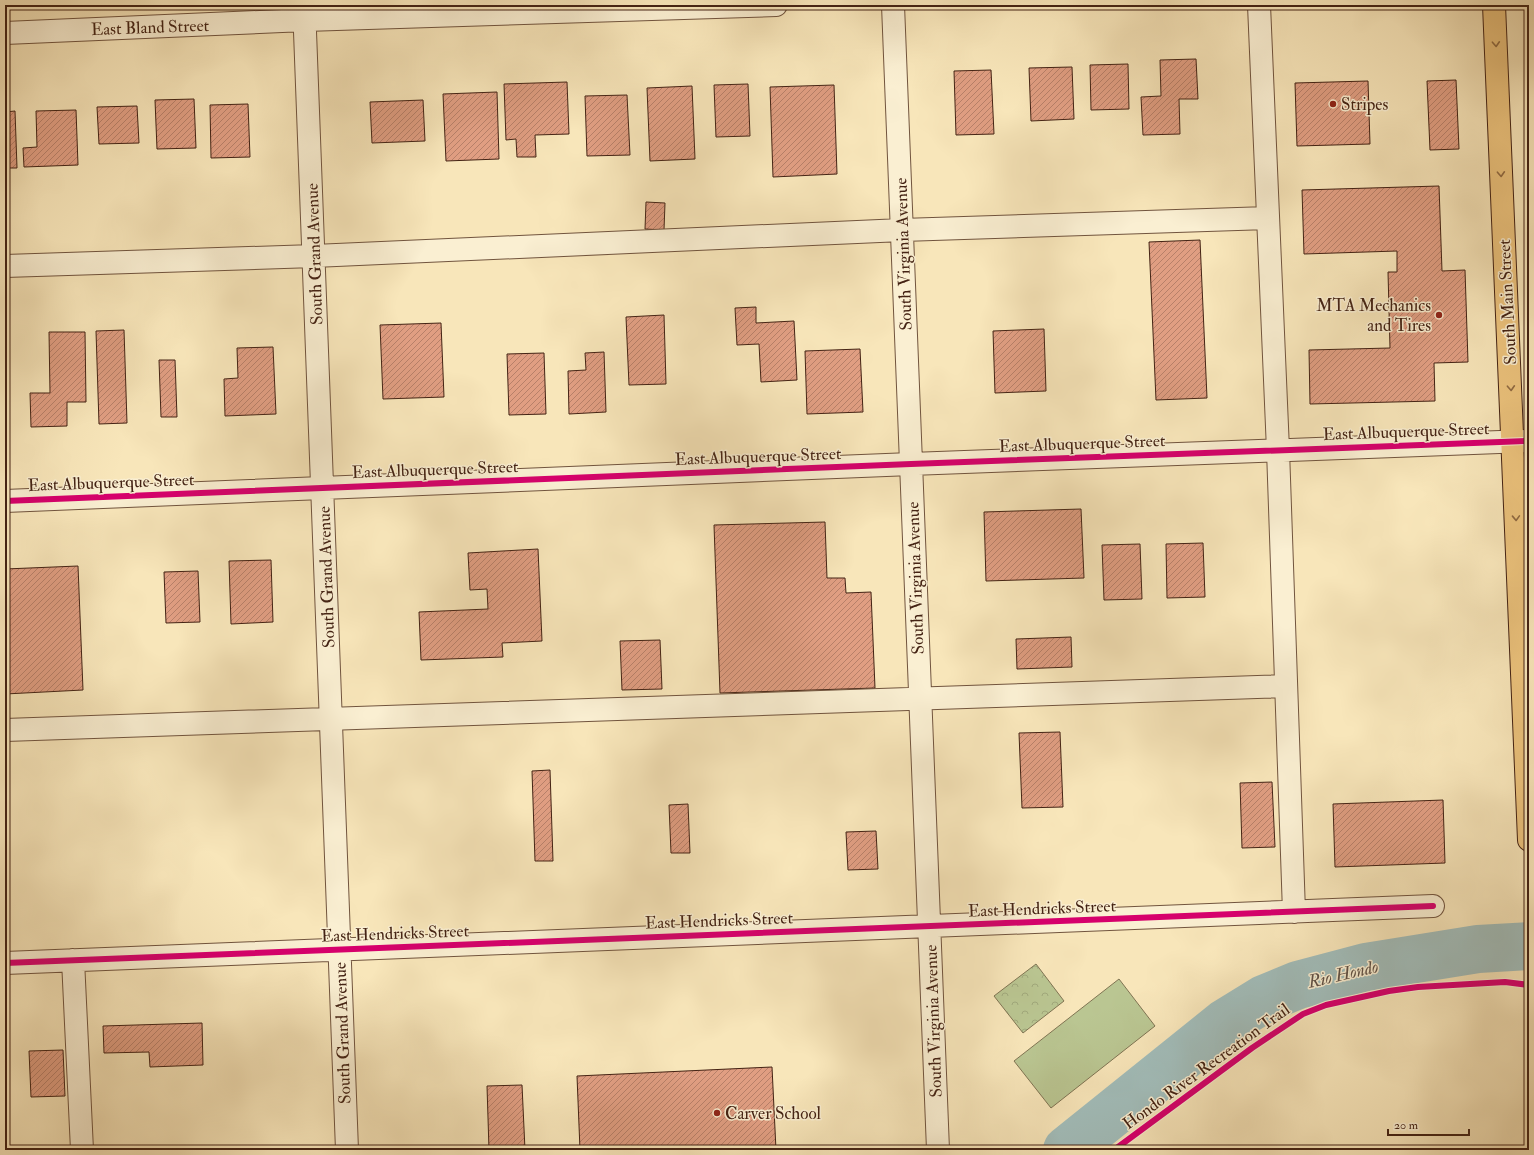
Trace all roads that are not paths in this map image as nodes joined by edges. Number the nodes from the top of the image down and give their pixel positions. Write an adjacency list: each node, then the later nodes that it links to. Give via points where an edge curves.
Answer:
1 (776, 5): 5 (street, East Bland Street)
2 (893, 5): 8 (street, South Virginia Avenue)
3 (1259, 5): 7 (street)
4 (1494, 5): 11 (main road, South Main Street, one-way to 11)
5 (305, 12): 6 (street, East Bland Street); 9 (street, South Grand Avenue)
6 (5, 33)
7 (1268, 218): 8 (street); 12 (street)
8 (902, 230): 9 (street); 13 (street, South Virginia Avenue)
9 (314, 256): 10 (street); 14 (street, South Grand Avenue)
10 (5, 266)
11 (1521, 441): 12 (street, East Albuquerque Street); 20 (main road, South Main Street, one-way to 20)
12 (1278, 450): 13 (street, East Albuquerque Street); 16 (street)
13 (911, 464): 14 (street, East Albuquerque Street); 17 (street, South Virginia Avenue)
14 (322, 488): 15 (street, East Albuquerque Street); 18 (street, South Grand Avenue)
15 (5, 501)
16 (1286, 686): 17 (street); 22 (street)
17 (920, 698): 18 (street); 23 (street, South Virginia Avenue)
18 (331, 720): 19 (street); 24 (street, South Grand Avenue)
19 (5, 730)
20 (1529, 840)
21 (1433, 906): 22 (street, East Hendricks Street)
22 (1294, 912): 23 (street, East Hendricks Street)
23 (929, 926): 24 (street, East Hendricks Street); 29 (street, South Virginia Avenue)
24 (339, 949): 25 (street, East Hendricks Street); 28 (street, South Grand Avenue)
25 (73, 960): 26 (street, East Hendricks Street); 27 (street)
26 (5, 963)
27 (82, 1150)
28 (347, 1150)
29 (938, 1150)

